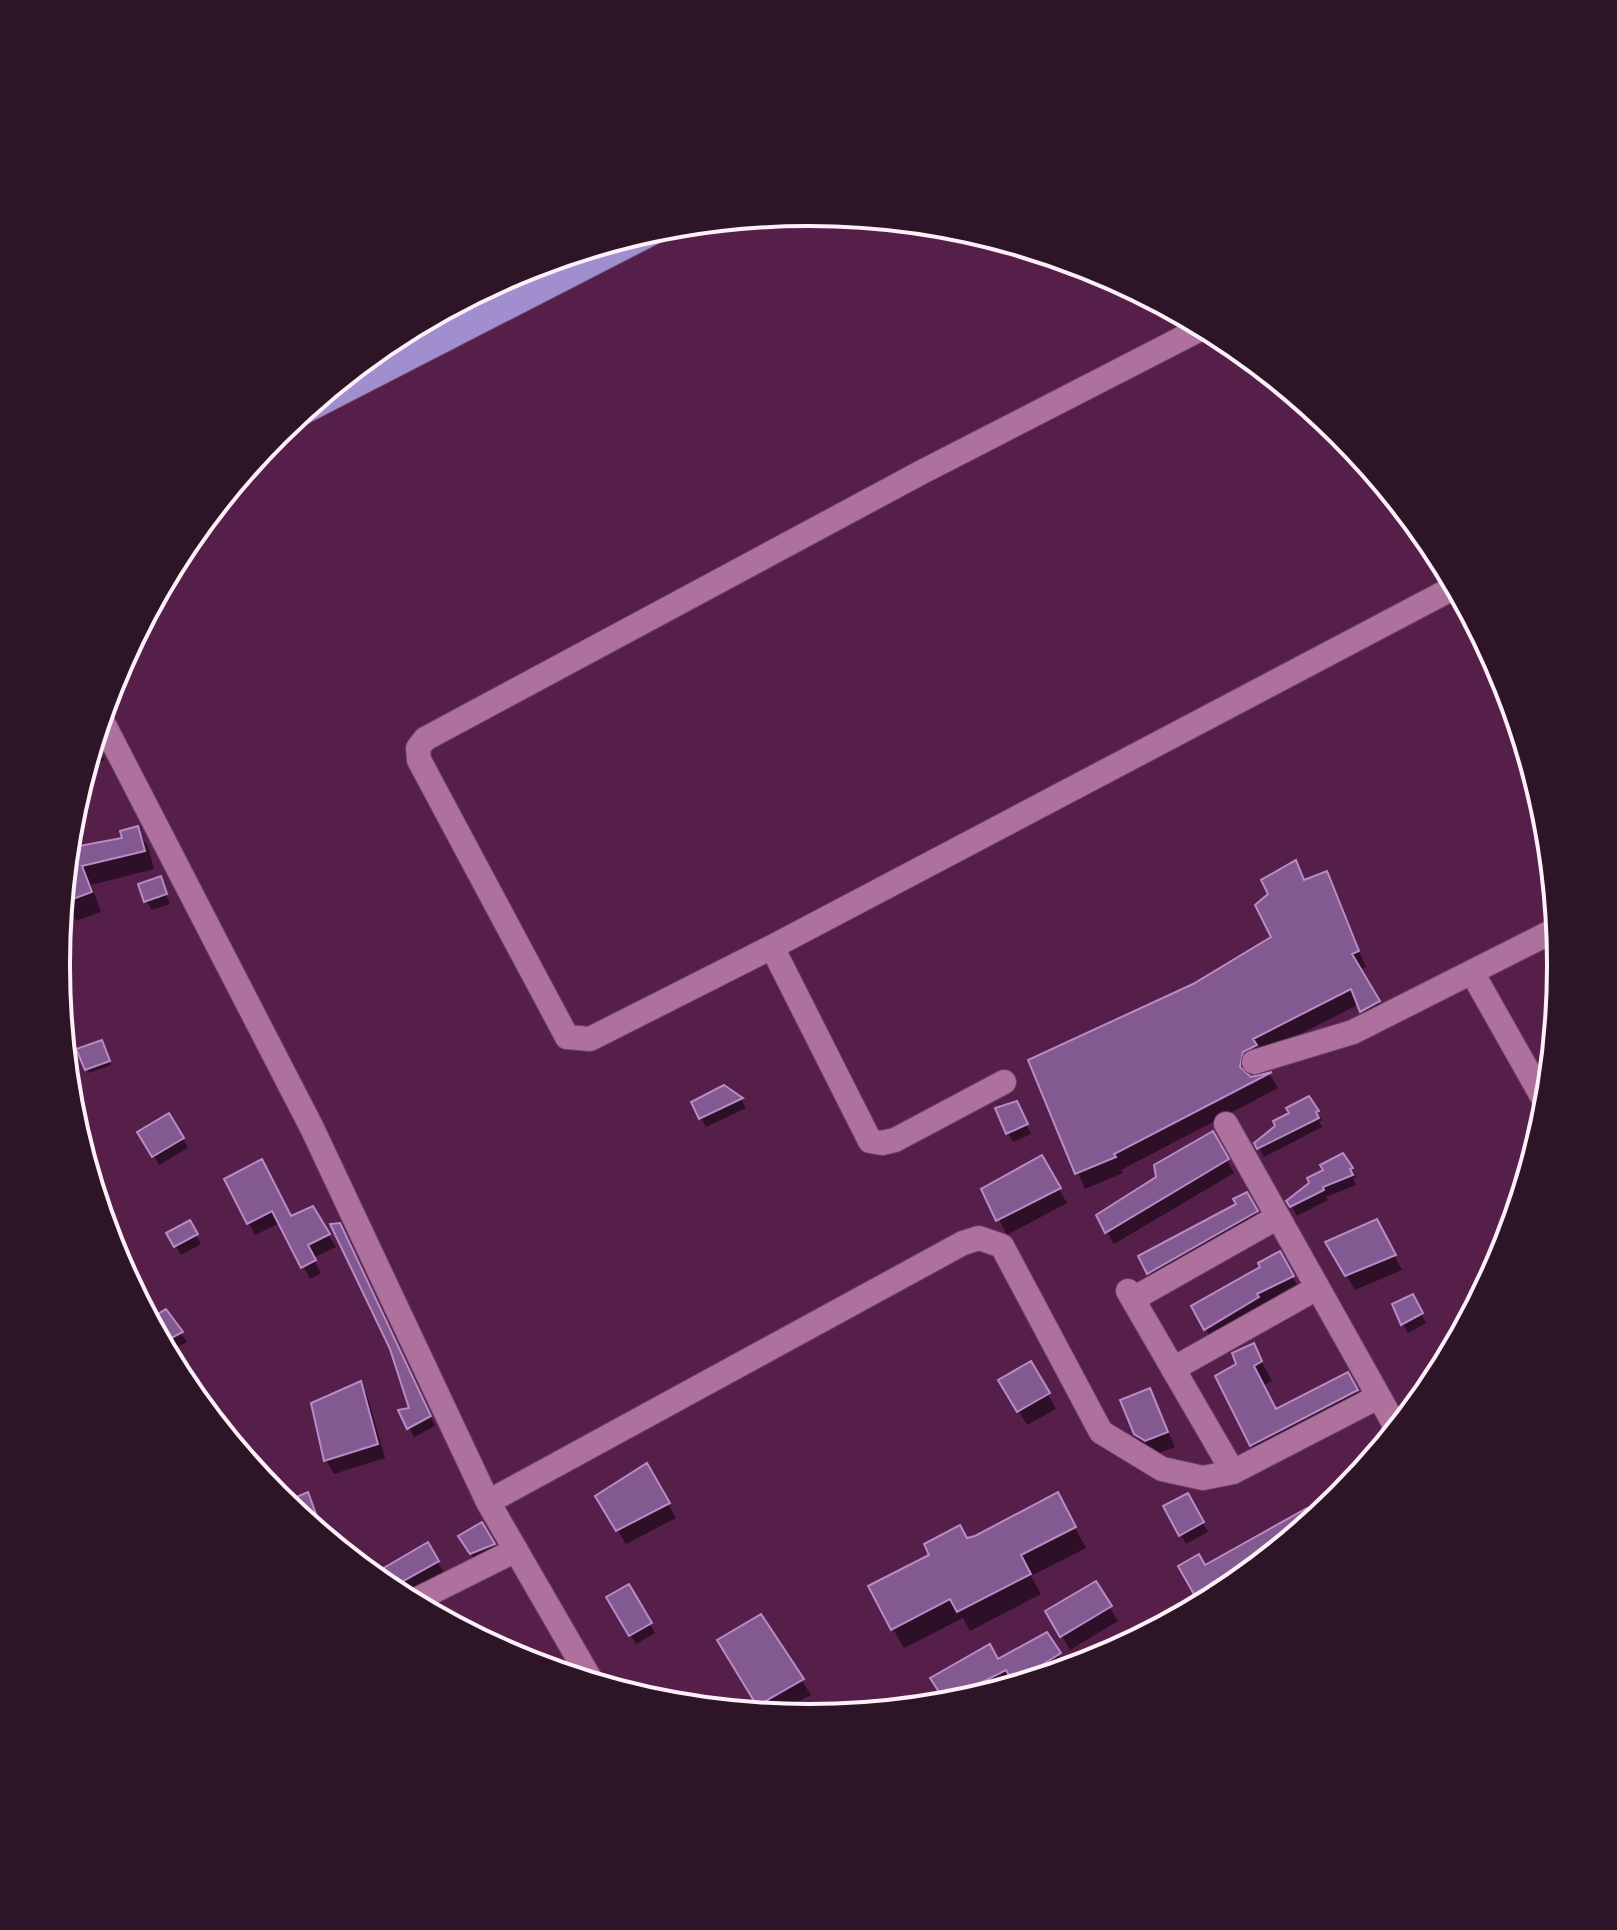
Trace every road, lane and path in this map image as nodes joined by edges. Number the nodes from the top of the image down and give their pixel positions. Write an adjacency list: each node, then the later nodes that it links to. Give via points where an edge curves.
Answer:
1 (613, 253): 3 (main road)
2 (1191, 333): 7 (street, via 503,696 425,739 418,748 419,760 567,1037 590,1039)
3 (345, 391)
4 (1446, 592): 7 (street)
5 (108, 732): 19 (street, via 312,1128)
6 (1546, 935): 8 (street)
7 (772, 947): 10 (street, via 870,1141 895,1140)
8 (1473, 974): 9 (street, via 1353,1032); 11 (street)
9 (1254, 1062)
10 (1004, 1082)
11 (1537, 1087)
12 (1226, 1124): 13 (street)
13 (1278, 1217): 14 (street); 15 (street, via 1130,1295)
14 (1317, 1288): 15 (street); 16 (street)
15 (1173, 1369): 18 (street)
16 (1378, 1397): 17 (street); 18 (street)
17 (1391, 1419)
18 (1233, 1472): 19 (street, via 1203,1478 1162,1469 1101,1432 1002,1246 979,1238)
19 (488, 1502): 20 (street)
20 (516, 1550): 21 (street); 22 (street)
21 (424, 1596)
22 (584, 1668)

